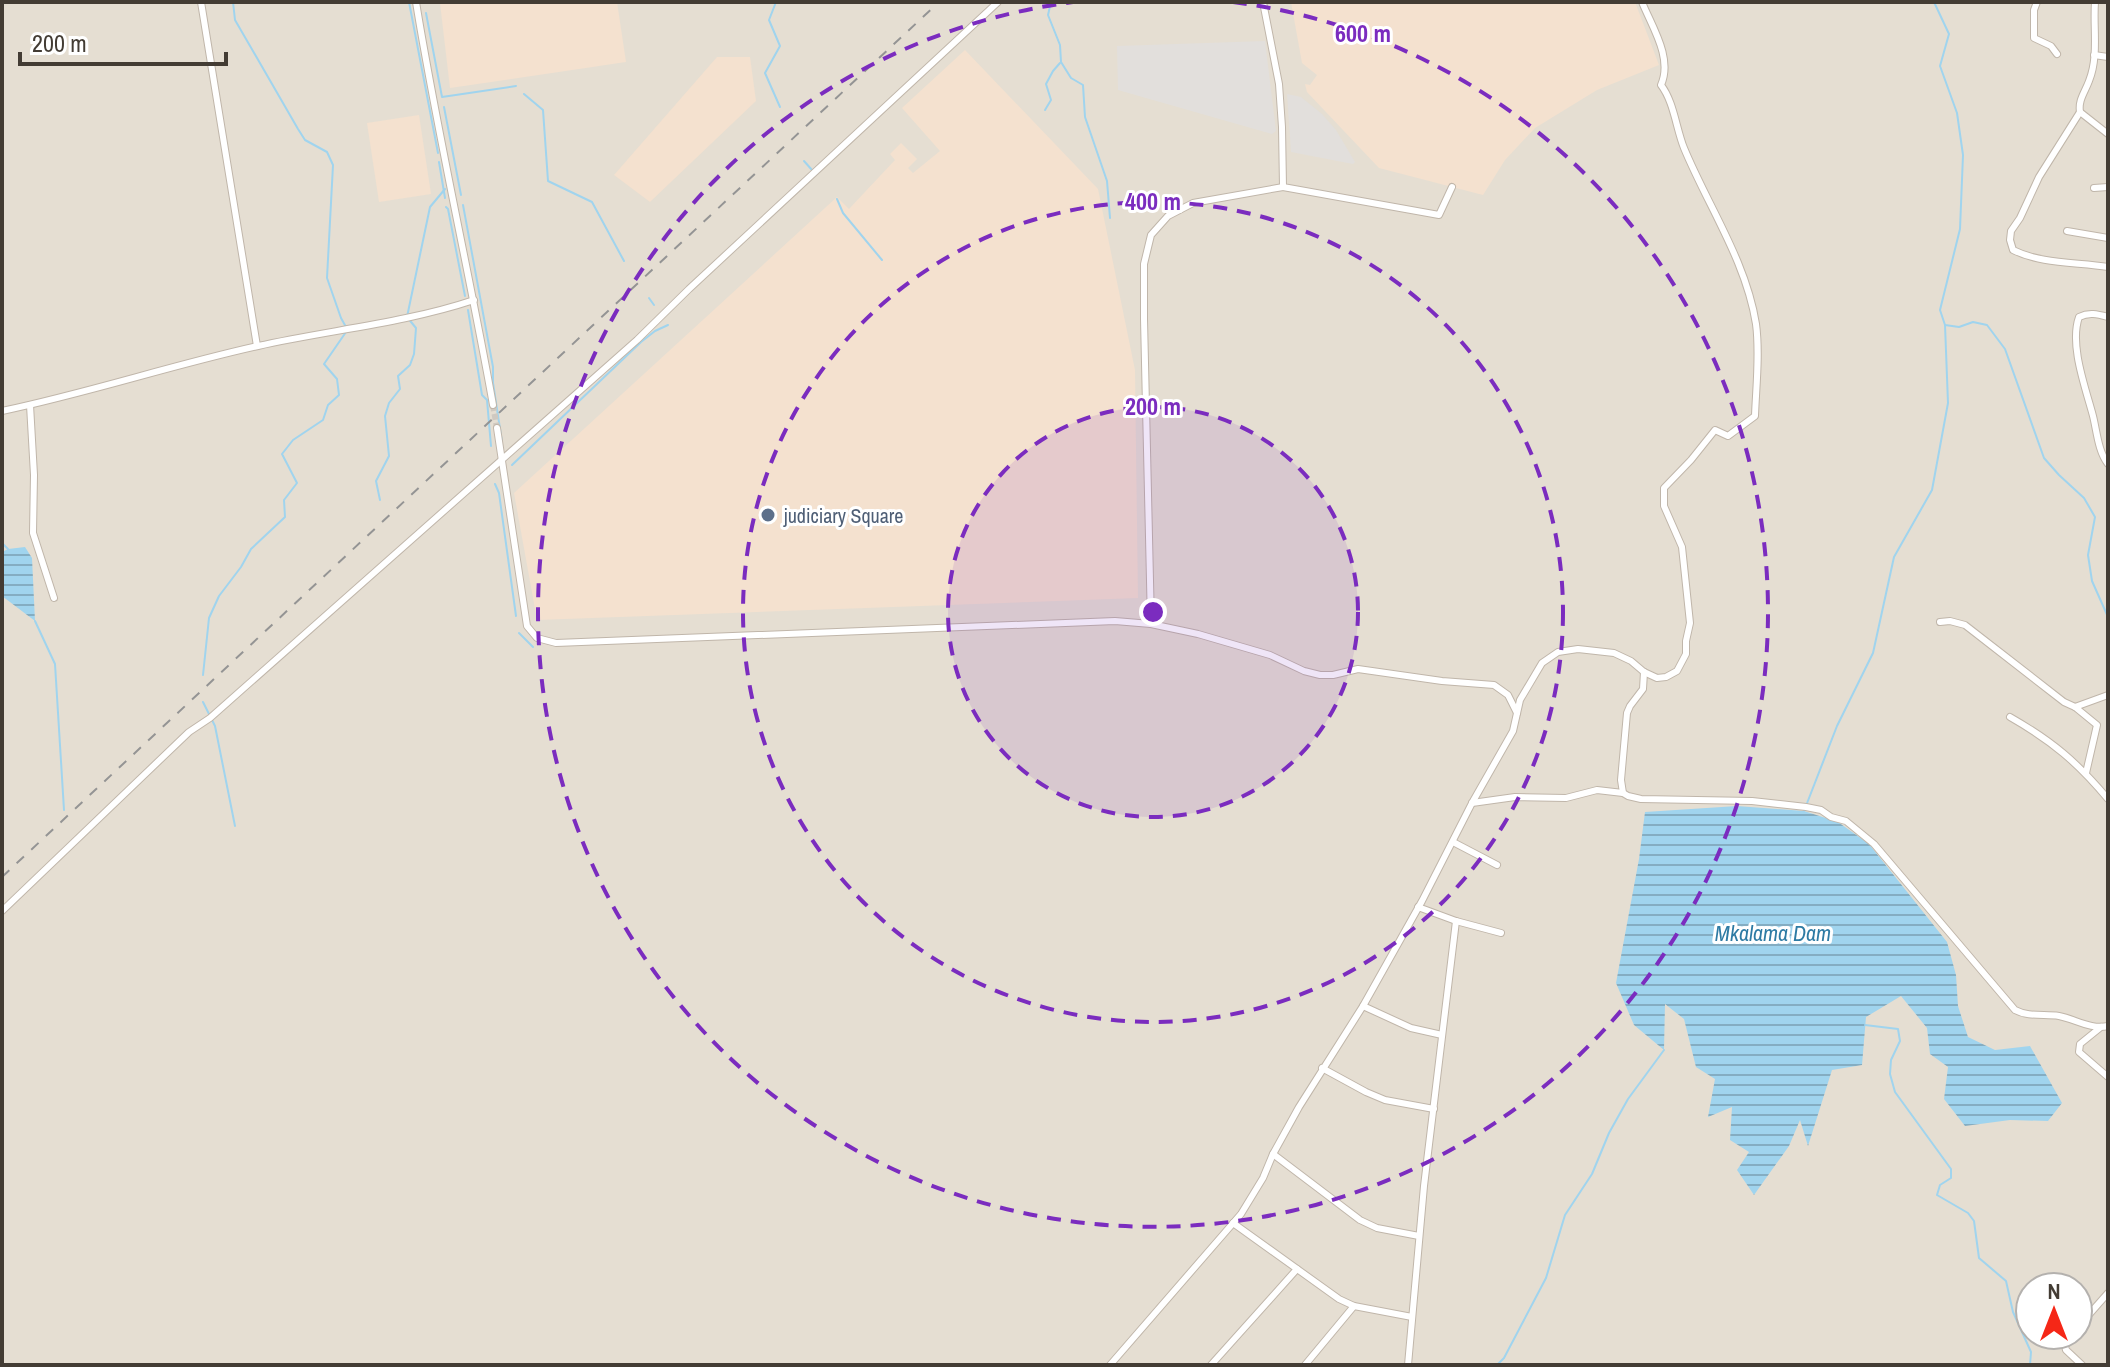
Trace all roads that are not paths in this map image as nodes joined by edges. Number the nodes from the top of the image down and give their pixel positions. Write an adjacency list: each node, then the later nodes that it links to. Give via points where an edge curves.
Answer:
1 (201, 2): 22 (street)
2 (416, 2): 20 (street)
3 (998, 2): 27 (street)
4 (1263, 2): 13 (street, via 1279,84)
5 (1642, 2): 32 (street, via 1663,52 1661,85 1751,303 1757,363 1755,416 1728,436 1715,430 1664,488 1664,506 1682,547 1690,623 1686,654 1677,671 1657,678)
6 (2037, 2): 8 (street, via 2034,38)
7 (2095, 2): 9 (street)
8 (2057, 54)
9 (2094, 55): 10 (street); 11 (street)
10 (2108, 57)
11 (2080, 112): 12 (street); 19 (street, via 2039,177 2010,240 2013,250 2024,255)
12 (2108, 134)
13 (1283, 187): 14 (street, via 1439,215); 31 (street, via 1193,203 1168,216 1151,235 1144,291)
14 (1452, 187)
15 (2108, 187): 16 (street)
16 (2094, 188)
17 (2067, 231): 18 (street)
18 (2108, 238)
19 (2108, 267)
20 (474, 300): 22 (street); 24 (street)
21 (2108, 317): 28 (street, via 2079,317 2076,332 2085,389)
22 (257, 346): 23 (street)
23 (30, 405): 25 (street); 29 (street, via 33,533)
24 (493, 405)
25 (2, 411)
26 (497, 428): 27 (street)
27 (501, 460): 31 (street, via 527,626 537,638 556,643 1115,621); 44 (street, via 189,732)
28 (2108, 464)
29 (54, 598)
30 (1940, 622): 34 (street, via 1965,625)
31 (1151, 624): 35 (street, via 1270,655 1320,675 1358,669 1494,685 1508,695)
32 (1644, 672): 35 (street, via 1614,653 1558,652 1533,675); 38 (street, via 1643,689 1627,713)
33 (2108, 695): 34 (street)
34 (2075, 707): 37 (street, via 2101,726)
35 (1517, 713): 40 (street, via 1513,731)
36 (2010, 717): 37 (street, via 2054,744)
37 (2086, 773): 39 (street)
38 (1623, 793): 40 (street, via 1597,790 1566,798); 48 (street, via 1641,799 1798,806 1846,821 1874,844 2015,1010)
39 (2108, 799)
40 (1472, 803): 41 (street)
41 (1453, 842): 42 (street); 43 (street)
42 (1497, 865)
43 (1418, 907): 45 (street); 47 (street)
44 (2, 911)
45 (1456, 921): 46 (street); 49 (street)
46 (1501, 933)
47 (1363, 1006): 49 (street, via 1411,1028); 50 (street)
48 (2104, 1026): 51 (street, via 2080,1044 2079,1052)
49 (1442, 1035): 52 (street)
50 (1322, 1068): 52 (street, via 1385,1100); 53 (street)
51 (2108, 1077)
52 (1434, 1109): 55 (street)
53 (1273, 1154): 54 (street); 55 (street, via 1360,1220)
54 (1233, 1223): 56 (street); 63 (street)
55 (1419, 1236): 60 (street)
56 (1297, 1269): 58 (street); 62 (street)
57 (2108, 1293): 59 (street)
58 (1354, 1306): 60 (street); 65 (street)
59 (2094, 1309)
60 (1412, 1317): 66 (street)
61 (2067, 1351): 67 (street)
62 (1214, 1362): 64 (street)
63 (1110, 1365)
64 (1224, 1365)
65 (1305, 1365)
66 (1408, 1365)
67 (2082, 1365)

